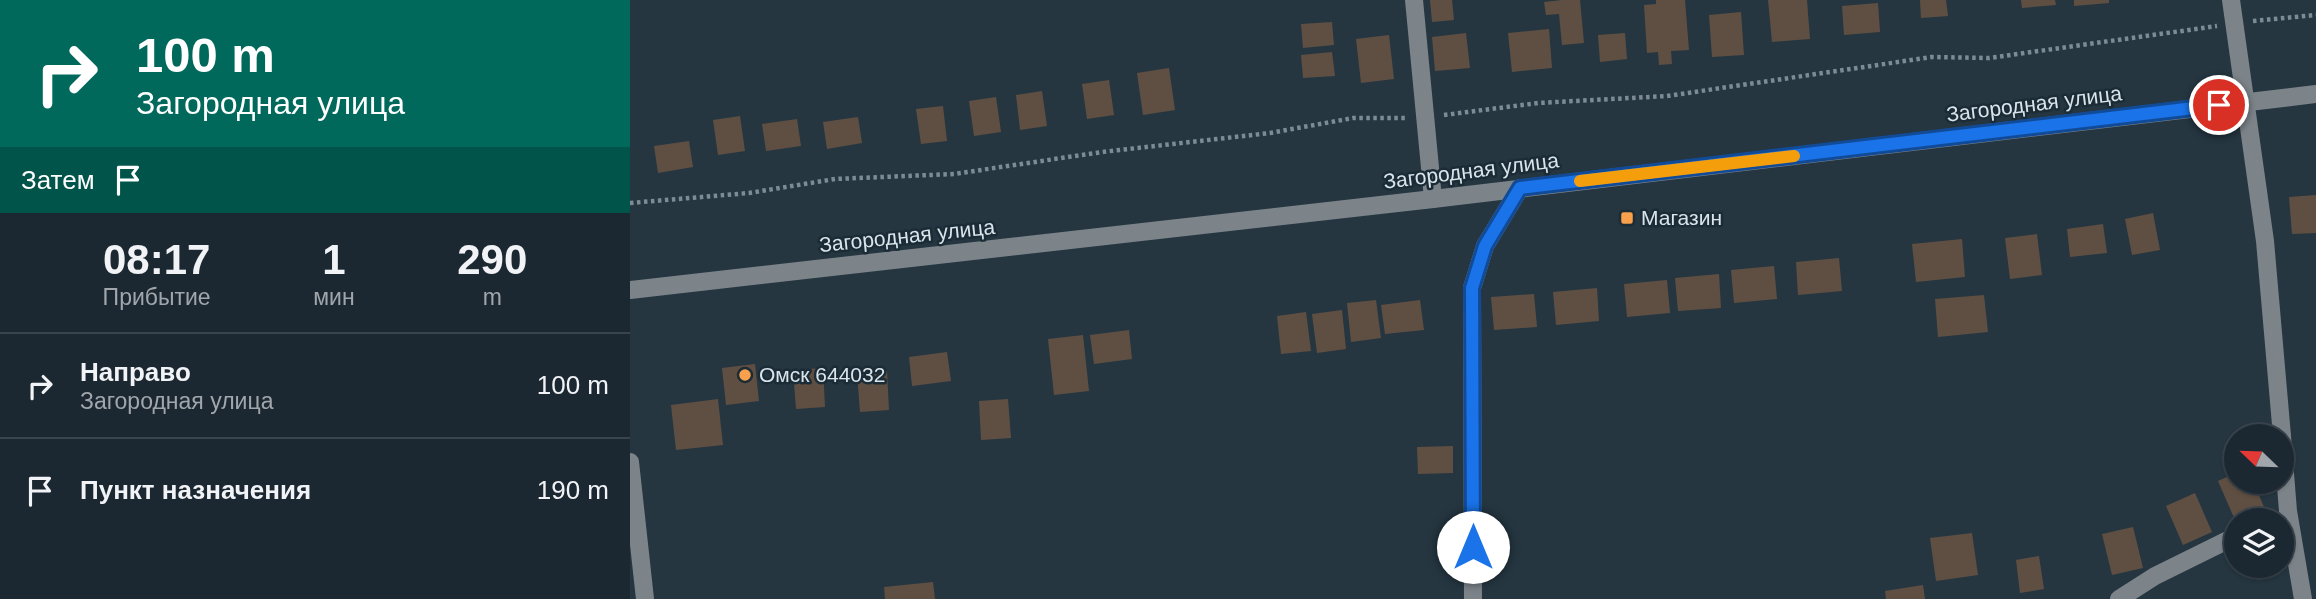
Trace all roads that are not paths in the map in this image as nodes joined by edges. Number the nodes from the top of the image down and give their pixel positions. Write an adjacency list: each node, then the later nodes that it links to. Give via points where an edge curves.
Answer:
1 (1414, 0): 6 (street)
2 (2231, 0): 4 (street)
3 (2316, 94): 4 (street, Загородная улица)
4 (2246, 102): 5 (street, Загородная улица); 8 (street, via 2265,241)
5 (1520, 188): 6 (street, Загородная улица); 13 (street, via 1485,246 1472,288)
6 (1433, 199): 7 (street, Загородная улица)
7 (630, 290)
8 (2281, 424)
9 (630, 462): 12 (street)
10 (2224, 543): 14 (street)
11 (2294, 544): 15 (street)
12 (645, 599)
13 (1473, 599)
14 (2119, 599)
15 (2304, 599)

